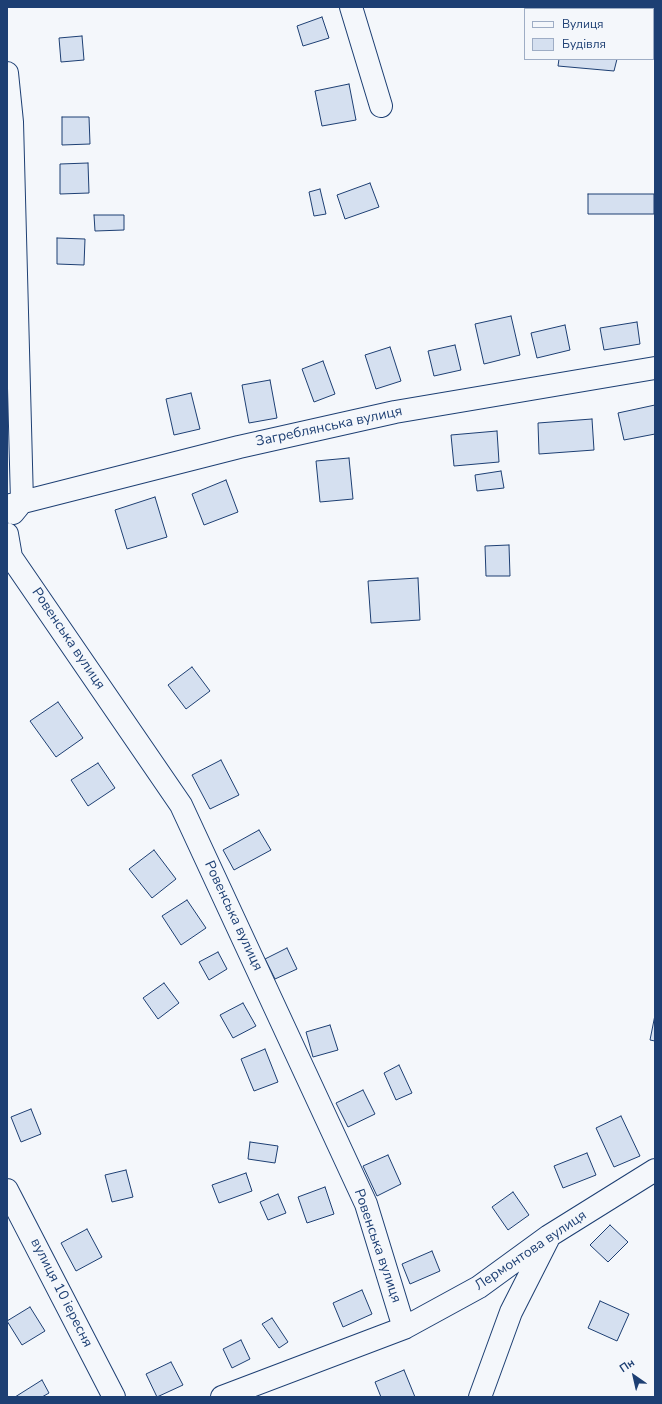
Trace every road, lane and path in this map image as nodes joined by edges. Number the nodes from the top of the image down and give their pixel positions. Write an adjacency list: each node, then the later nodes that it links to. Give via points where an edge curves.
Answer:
1 (351, 7): 3 (street)
2 (7, 73): 4 (street, via 12,122)
3 (381, 106)
4 (11, 250): 6 (street)
5 (655, 368): 6 (street, Загреблянська вулиця, via 395,412 239,447)
6 (14, 504): 7 (street, via 13,513)
7 (7, 524)
8 (7, 534): 12 (street, Ровенська вулиця, via 11,557 181,805 366,1204)
9 (655, 1170): 11 (street, Лермонтова вулиця)
10 (7, 1190): 13 (street, вулиця 10 іересня)
11 (550, 1236): 12 (street, Лермонтова вулиця, via 479,1287); 15 (street, via 511,1312)
12 (404, 1328): 14 (street, Лермонтова вулиця)
13 (114, 1397)
14 (222, 1397)
15 (480, 1397)

